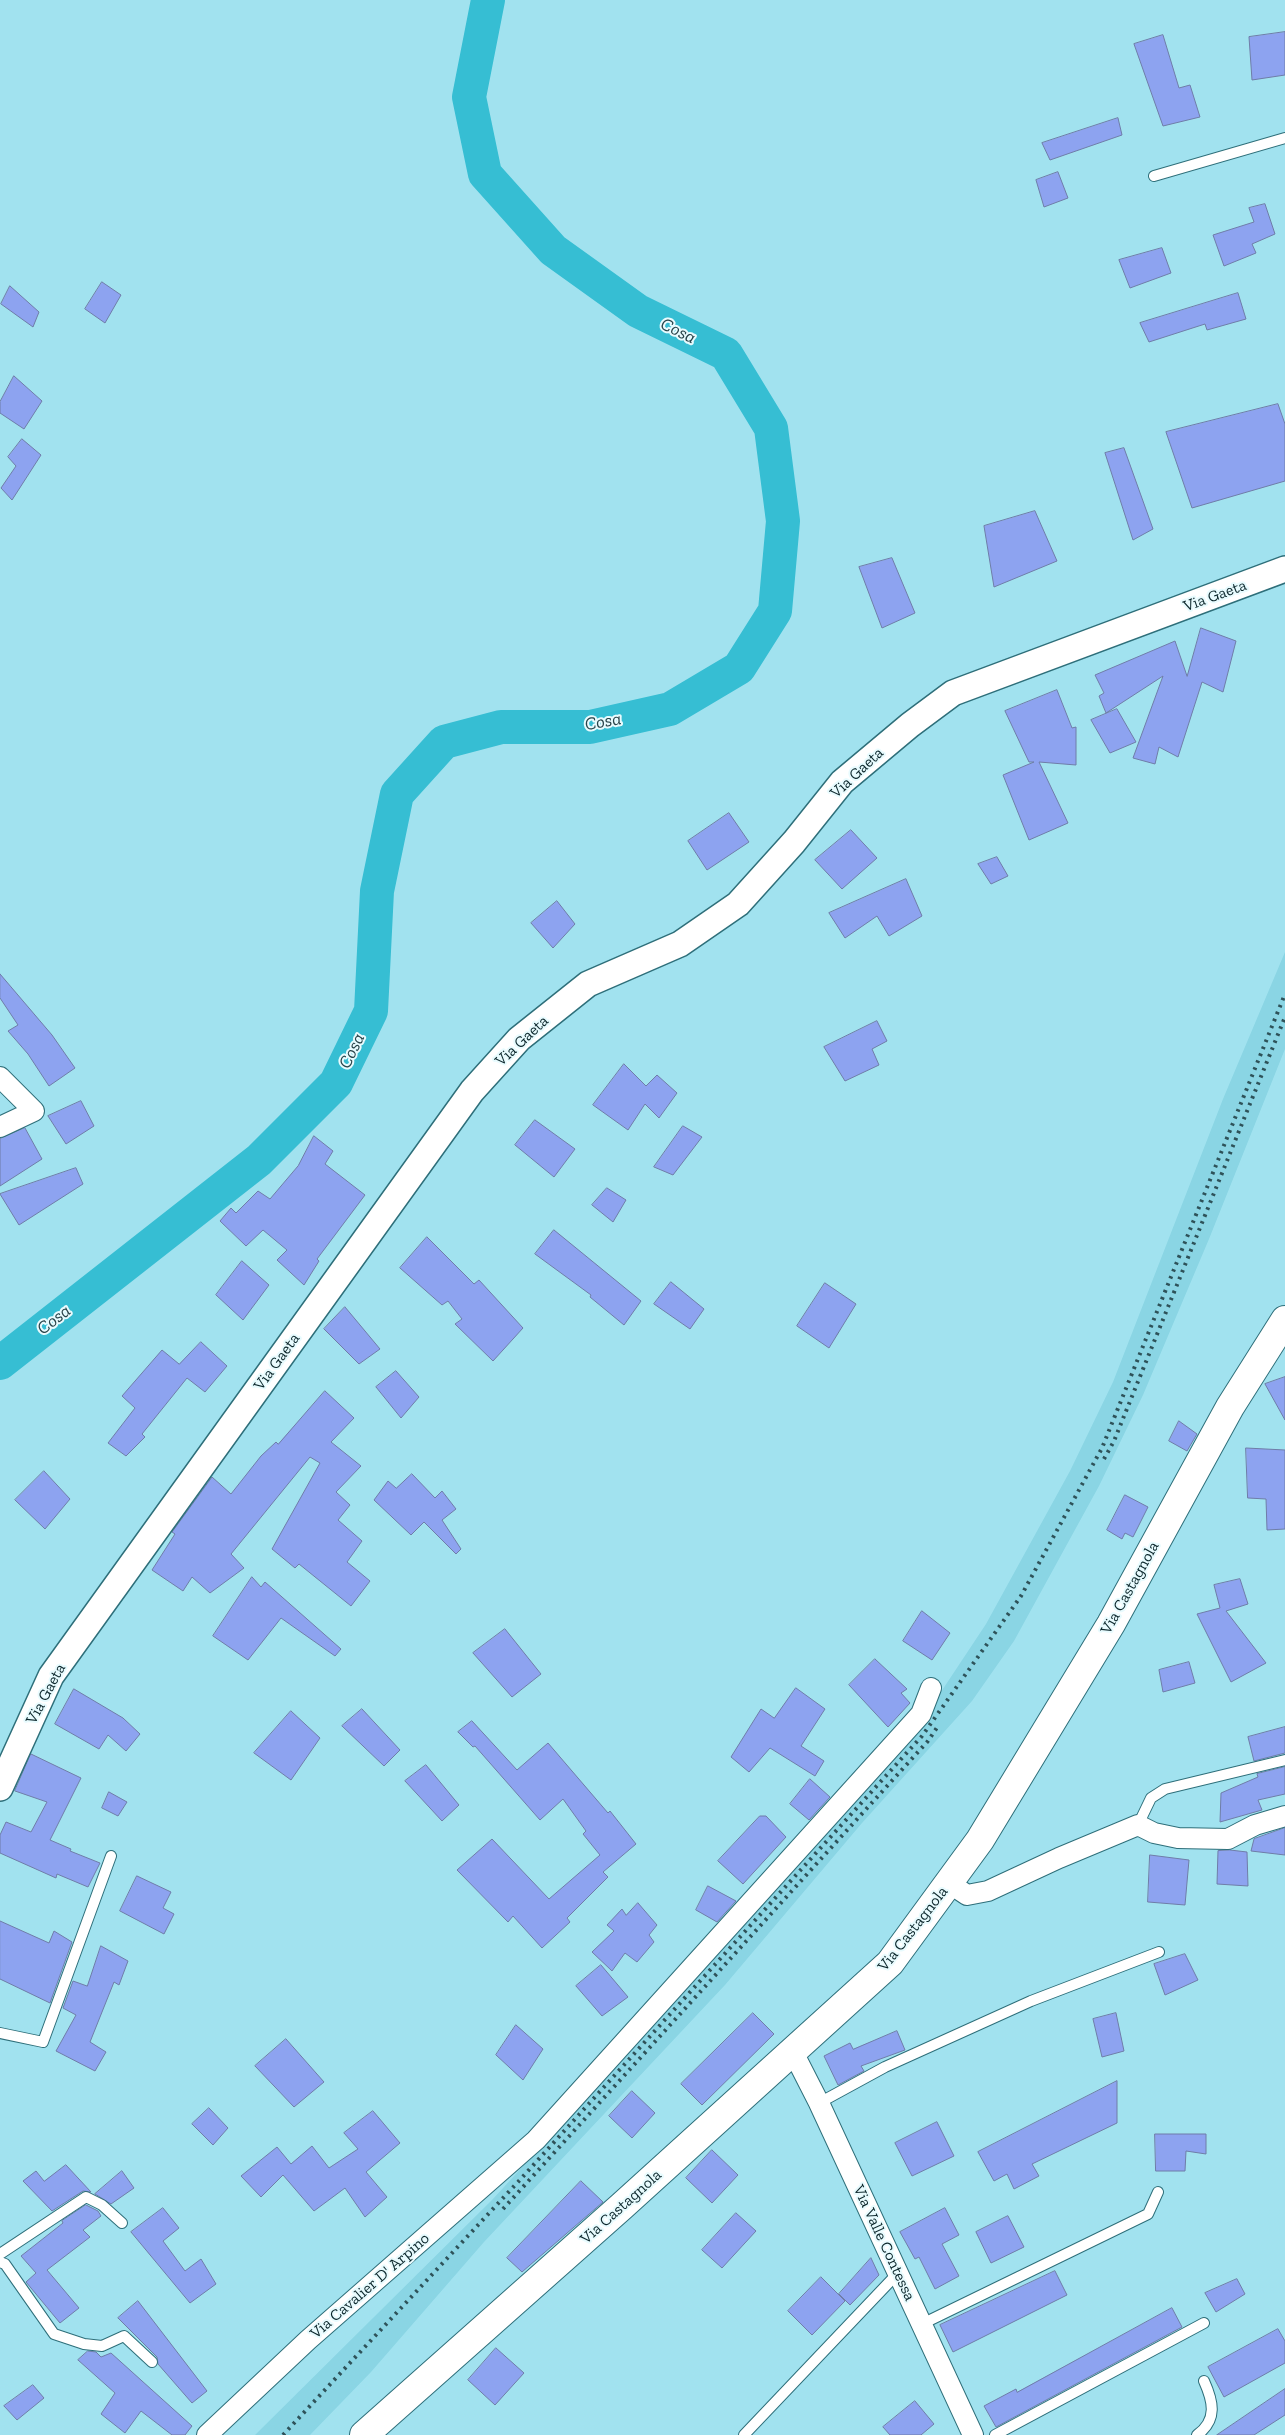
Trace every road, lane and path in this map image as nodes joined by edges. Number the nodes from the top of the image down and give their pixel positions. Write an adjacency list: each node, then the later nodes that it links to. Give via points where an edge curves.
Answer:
1 (1285, 138): 2 (lane)
2 (1154, 176)
3 (1285, 569): 11 (street, Via Gaeta, via 953,693 842,782 738,904 680,944 588,984 519,1039 467,1098 51,1676)
4 (0, 1077): 5 (street, via 34,1111)
5 (0, 1127)
6 (1285, 1320): 8 (main road, Via Castagnola)
7 (1285, 1341): 8 (main road)
8 (1255, 1367): 15 (main road, Via Castagnola, via 1111,1624 980,1840)
9 (931, 1688): 29 (street, Via Cavalier D' Arpino, via 920,1714 536,2140 308,2340)
10 (1285, 1760): 13 (lane, via 1165,1789 1151,1798)
11 (3, 1776)
12 (1285, 1816): 13 (street, via 1255,1825 1228,1839 1178,1838 1154,1833)
13 (1138, 1825): 15 (street, via 988,1891 967,1895)
14 (111, 1856): 17 (lane, via 43,2042)
15 (949, 1883): 18 (main road, Via Castagnola, via 890,1963)
16 (1158, 1952): 19 (lane, via 1030,2001 885,2067)
17 (0, 2033)
18 (793, 2052): 19 (street, Via Valle Contessa); 30 (main road, Via Castagnola)
19 (820, 2103): 24 (street, Via Valle Contessa)
20 (1158, 2192): 26 (lane, via 1148,2214)
21 (122, 2223): 22 (lane, via 102,2205 86,2197)
22 (0, 2254)
23 (0, 2262): 27 (lane, via 5,2264 54,2334 102,2346 124,2336)
24 (898, 2273): 26 (street, Via Valle Contessa); 31 (lane)
25 (1204, 2323): 33 (lane)
26 (922, 2324): 32 (street, Via Valle Contessa)
27 (152, 2362)
28 (1204, 2381): 34 (lane, via 1213,2402 1210,2420)
29 (207, 2435)
30 (364, 2435)
31 (744, 2435)
32 (973, 2435)
33 (995, 2435)
34 (1197, 2435)

